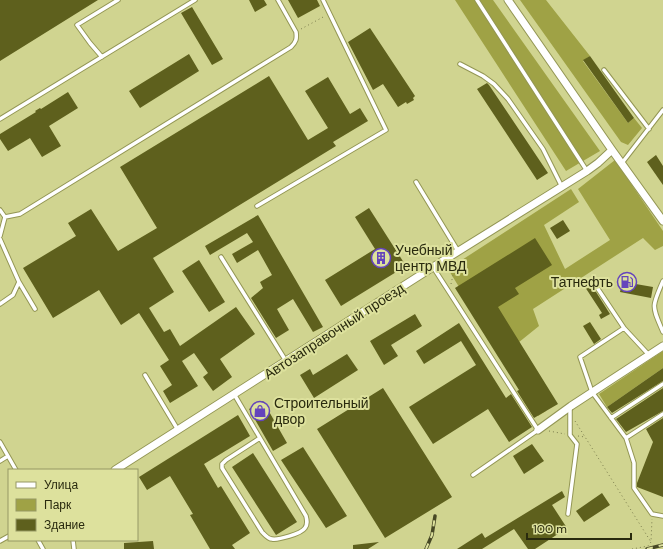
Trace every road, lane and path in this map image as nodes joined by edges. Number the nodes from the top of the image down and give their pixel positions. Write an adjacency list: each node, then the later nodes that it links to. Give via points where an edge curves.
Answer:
1 (118, 0): 9 (lane, via 77,25)
2 (195, 0): 9 (lane)
3 (278, 0): 8 (lane)
4 (323, 0): 7 (lane)
5 (477, 0): 17 (lane)
6 (508, 0): 15 (street)
7 (330, 13): 8 (path); 20 (lane, via 386,130)
8 (296, 32): 22 (lane, via 295,44 291,47 20,214)
9 (102, 57): 13 (lane)
10 (460, 64): 19 (lane, via 494,84 508,99 543,149)
11 (604, 70): 14 (lane)
12 (663, 110): 14 (lane)
13 (0, 119)
14 (648, 129): 16 (lane)
15 (612, 150): 16 (street); 17 (street, Автозаправочный проезд)
16 (622, 163): 23 (street)
17 (587, 171): 19 (street, Автозаправочный проезд)
18 (416, 182): 25 (lane)
19 (562, 187): 25 (street, Автозаправочный проезд)
20 (257, 206)
21 (0, 210): 22 (lane)
22 (5, 217): 24 (lane)
23 (663, 222)
24 (0, 238): 29 (lane)
25 (458, 251): 27 (street, Автозаправочный проезд); 31 (path)
26 (221, 257): 38 (lane)
27 (433, 267): 31 (lane); 38 (street, Автозаправочный проезд)
28 (663, 281): 35 (lane, via 654,301 654,310)
29 (19, 282): 32 (lane, via 14,295); 33 (lane)
30 (594, 283): 34 (lane)
31 (449, 291): 47 (lane)
32 (0, 304)
33 (35, 310)
34 (624, 328): 37 (lane); 41 (lane, via 580,357)
35 (663, 332)
36 (663, 346): 37 (street)
37 (649, 355): 41 (street)
38 (286, 361): 42 (street, Автозаправочный проезд)
39 (144, 375): 46 (lane)
40 (663, 384): 45 (lane)
41 (592, 392): 43 (street); 45 (lane)
42 (234, 394): 46 (street, Автозаправочный проезд); 50 (lane)
43 (570, 409): 47 (street); 48 (lane); 49 (path)
44 (663, 414): 51 (lane)
45 (611, 418): 51 (lane)
46 (178, 430): 56 (street, Автозаправочный проезд)
47 (538, 430): 48 (path); 57 (lane)
48 (570, 434): 49 (path); 58 (lane, via 577,444)
49 (586, 437): 61 (path)
50 (260, 438): 50 (lane, via 226,460 222,468 266,536 276,539 299,533 305,529 306,516)
51 (626, 438): 59 (lane, via 634,463 634,488)
52 (0, 442): 53 (lane)
53 (8, 456): 54 (lane); 55 (lane)
54 (0, 461)
55 (15, 469)
56 (117, 469)
57 (473, 475)
58 (568, 514)
59 (652, 514): 60 (lane); 61 (path)
60 (663, 516)
61 (651, 542): 62 (path, via 648,546)
62 (632, 549)

